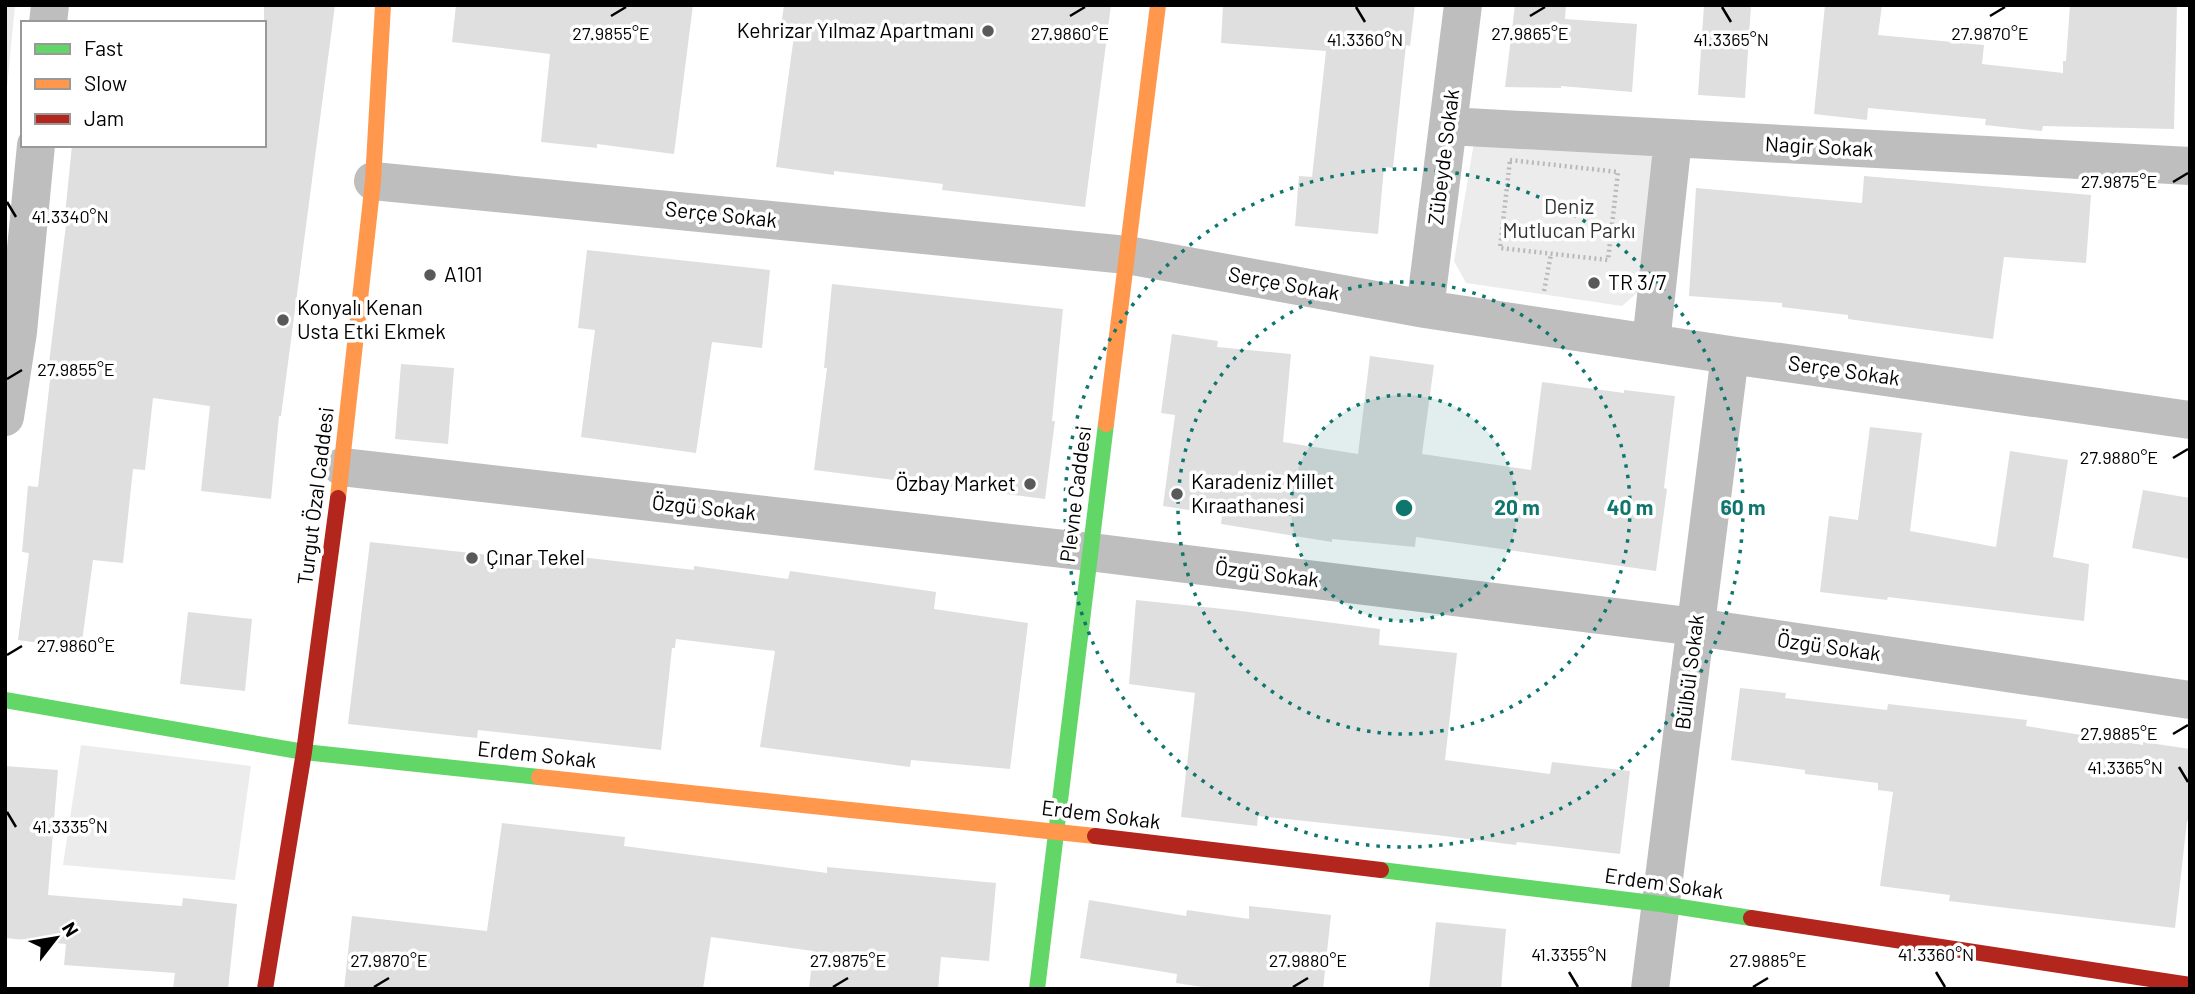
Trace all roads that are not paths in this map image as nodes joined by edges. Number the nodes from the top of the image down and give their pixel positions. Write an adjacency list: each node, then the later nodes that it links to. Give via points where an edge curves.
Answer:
1 (383, 5): 8 (street, Turgut Özal Caddesi)
2 (1157, 5): 9 (street, Plevne Caddesi)
3 (1463, 5): 4 (street, Zübeyde Sokak)
4 (1448, 126): 5 (street, Nagir Sokak); 10 (street, Zübeyde Sokak)
5 (1672, 139): 7 (street, Nagir Sokak); 11 (street)
6 (36, 147): 13 (street)
7 (2190, 166)
8 (373, 181): 9 (street, Serçe Sokak); 15 (street, Turgut Özal Caddesi)
9 (1127, 256): 10 (street, Serçe Sokak); 16 (street, Plevne Caddesi)
10 (1425, 309): 11 (street, Serçe Sokak)
11 (1651, 343): 12 (street, Serçe Sokak)
12 (1730, 355): 14 (street, Serçe Sokak); 17 (street, Bülbül Sokak)
13 (5, 417)
14 (2190, 420)
15 (342, 467): 16 (street, Özgü Sokak); 20 (street, Turgut Özal Caddesi)
16 (1090, 552): 17 (street, Özgü Sokak); 21 (street, Plevne Caddesi)
17 (1696, 627): 19 (street, Özgü Sokak); 22 (street, Bülbül Sokak)
18 (5, 699): 20 (street, Erdem Sokak)
19 (2190, 700)
20 (304, 752): 21 (street, Erdem Sokak); 24 (street, Turgut Özal Caddesi)
21 (1056, 831): 22 (street, Erdem Sokak); 25 (street, Plevne Caddesi)
22 (1661, 904): 23 (street, Erdem Sokak); 26 (street, Bülbül Sokak)
23 (2190, 985)
24 (265, 989)
25 (1037, 989)
26 (1650, 989)

